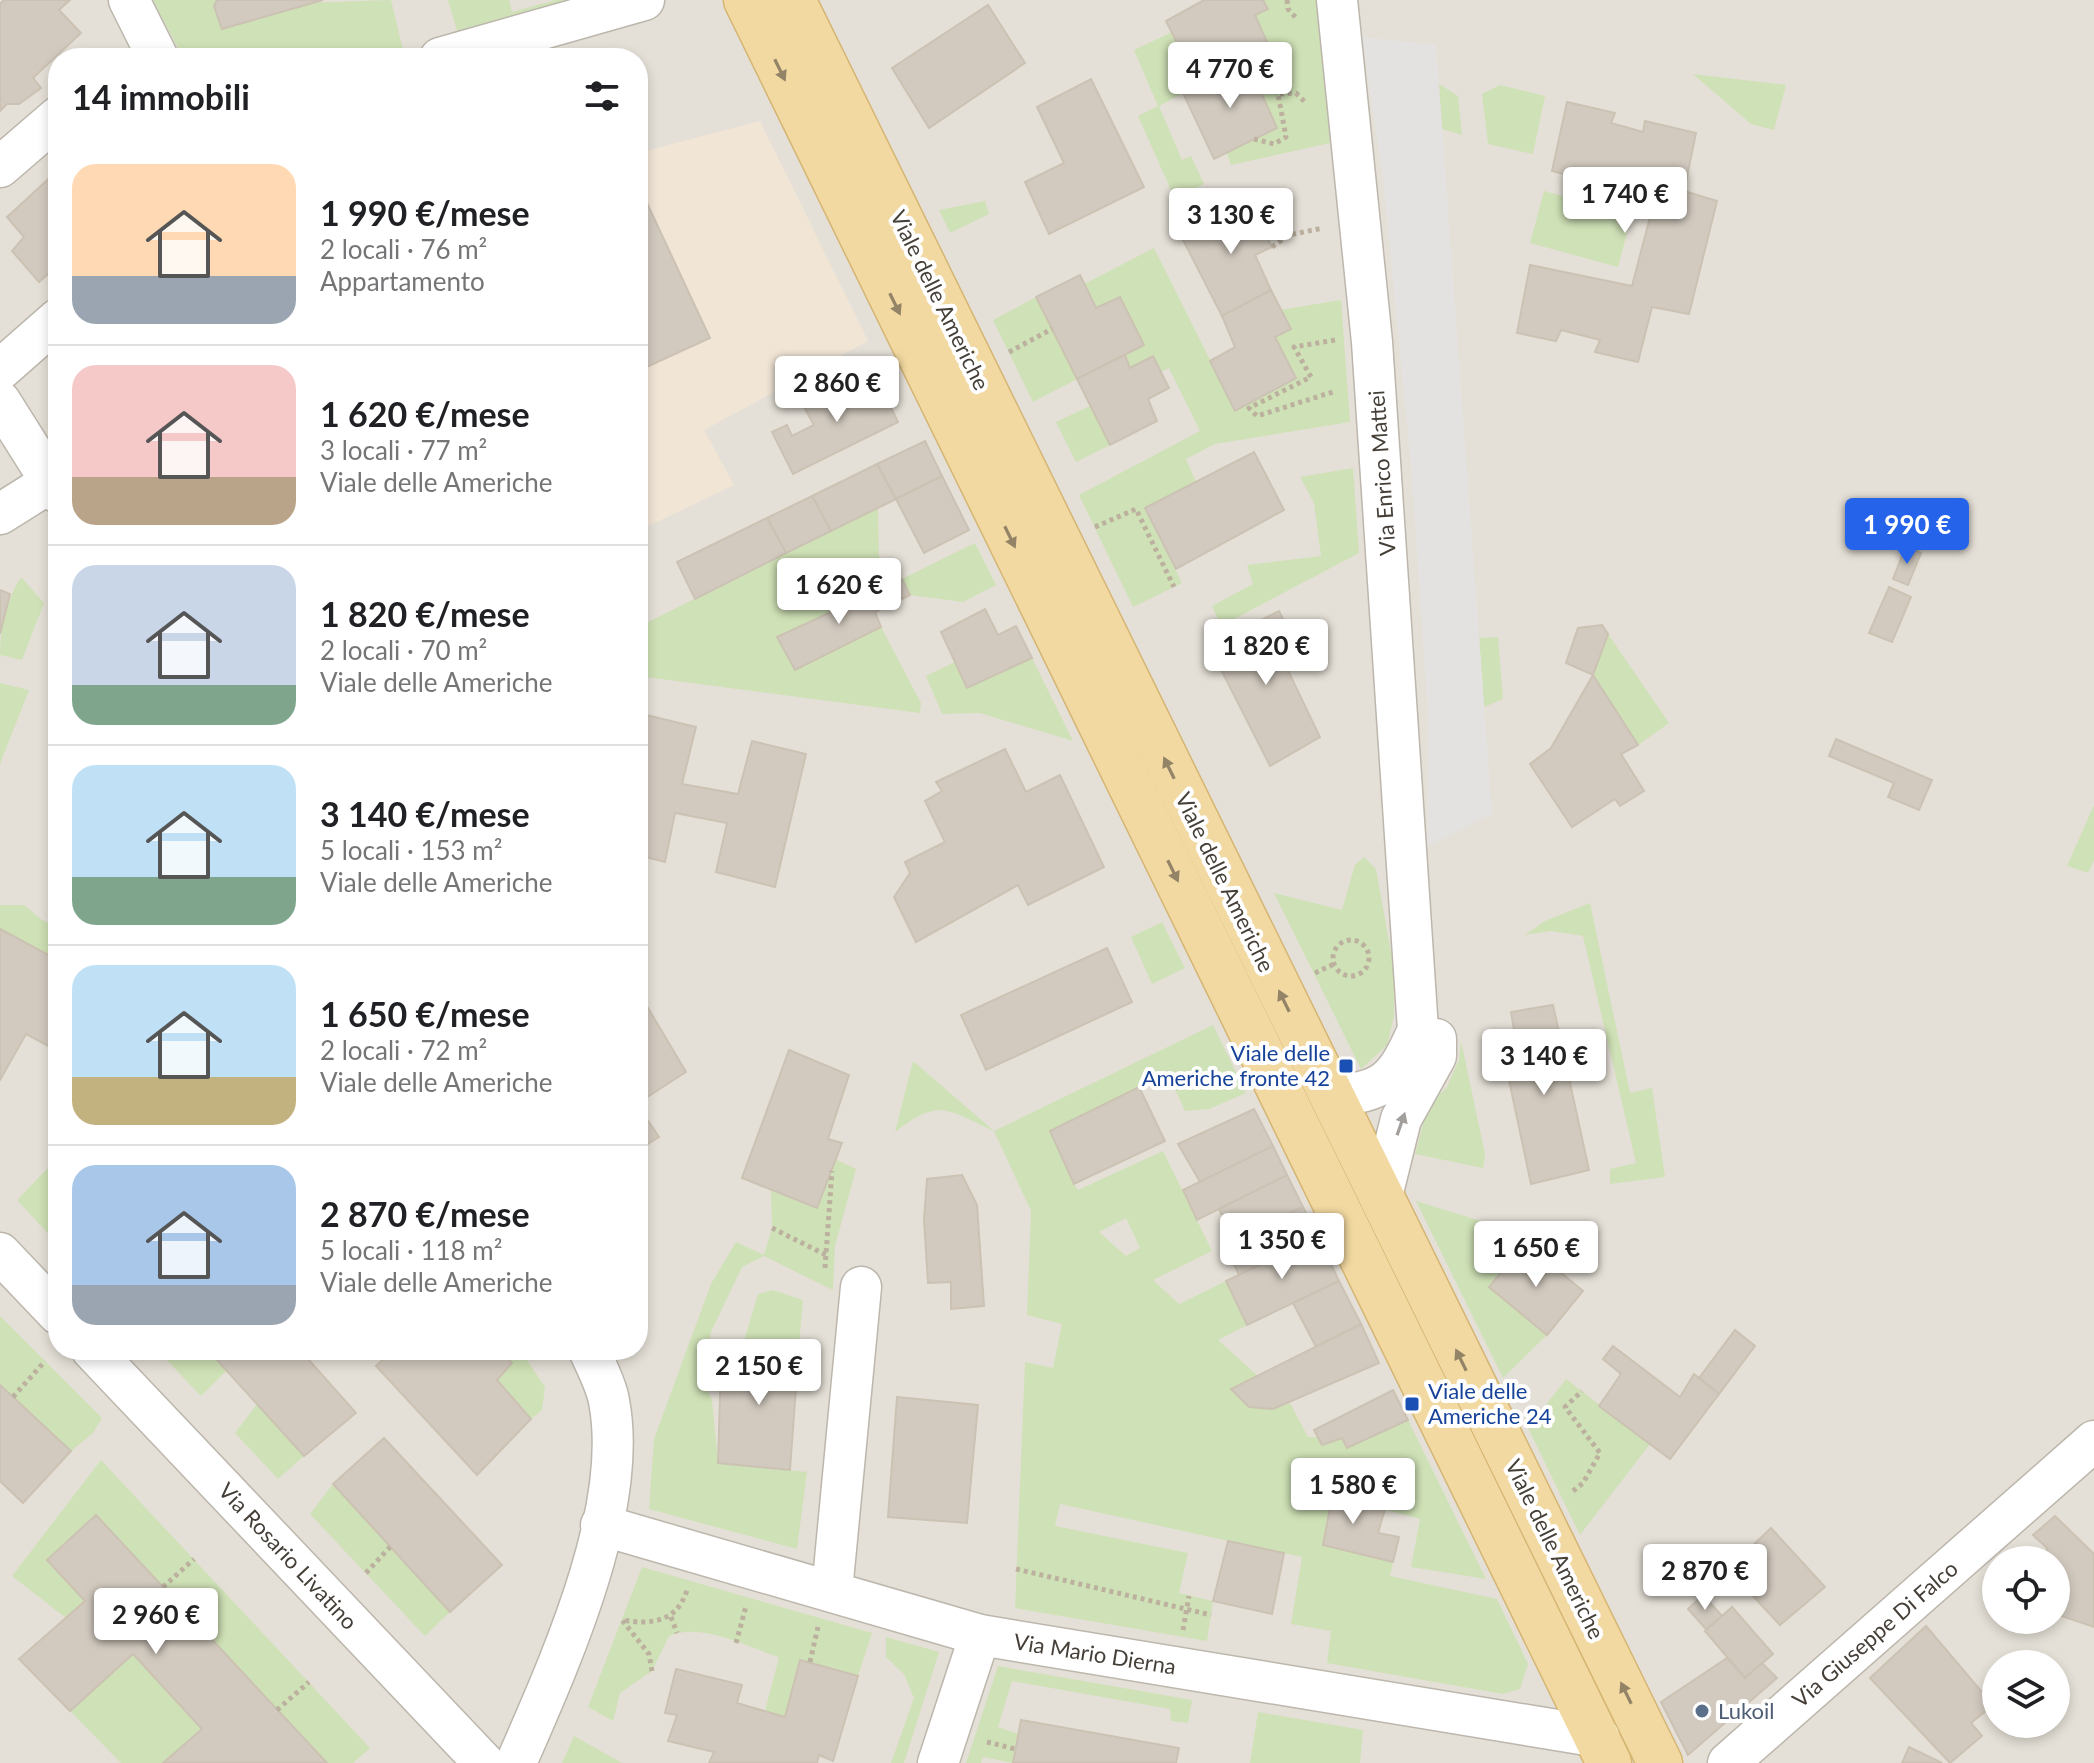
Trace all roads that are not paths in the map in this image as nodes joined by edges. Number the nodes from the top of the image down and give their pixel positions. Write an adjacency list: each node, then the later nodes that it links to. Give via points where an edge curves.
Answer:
1 (129, 0): 6 (street)
2 (644, 0): 7 (street)
3 (746, 0): 28 (main road, Viale delle Americhe, one-way to 28)
4 (793, 0): 17 (main road, Viale delle Americhe, one-way to 4)
5 (1337, 0): 16 (street, Via Enrico Mattei, via 1372,342)
6 (143, 48)
7 (475, 48)
8 (48, 126): 9 (street)
9 (0, 167)
10 (48, 328): 11 (street)
11 (0, 370)
12 (0, 401): 13 (street)
13 (48, 476)
14 (48, 490): 15 (street)
15 (0, 514)
16 (1413, 947): 17 (street, Via Enrico Mattei, via 1418,1030 1403,1064 1364,1094); 18 (street, one-way to 16, via 1401,1119 1436,1056 1436,992)
17 (1330, 1095): 18 (main road, Viale delle Americhe)
18 (1381, 1200): 32 (main road, Viale delle Americhe, one-way to 18)
19 (0, 1253): 21 (street)
20 (861, 1287): 26 (street)
21 (48, 1303)
22 (101, 1360): 29 (street, Via Rosario Livatino)
23 (593, 1360): 25 (street, via 609,1399 614,1454)
24 (2091, 1450): 33 (street, Via Giuseppe Di Falco)
25 (601, 1525): 26 (street, Via Mario Dierna); 30 (street, via 577,1621)
26 (826, 1605): 27 (street, Via Mario Dierna)
27 (980, 1635): 28 (street, Via Mario Dierna); 31 (street)
28 (1604, 1750)
29 (484, 1763)
30 (516, 1763)
31 (938, 1763)
32 (1660, 1763)
33 (1728, 1763)

